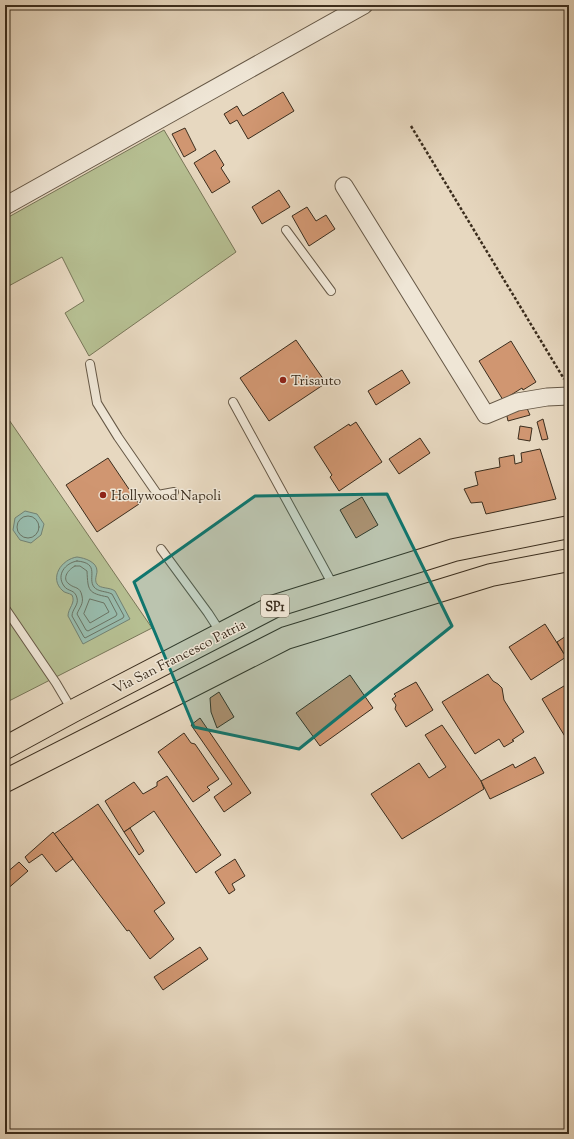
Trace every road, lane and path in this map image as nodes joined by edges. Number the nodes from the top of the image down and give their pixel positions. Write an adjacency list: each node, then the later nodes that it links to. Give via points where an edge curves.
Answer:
1 (364, 5): 4 (street)
2 (411, 126): 8 (path)
3 (344, 186): 8 (street, via 486,415 517,402 547,398)
4 (5, 206)
5 (286, 230): 6 (lane)
6 (331, 291)
7 (90, 364): 10 (lane, via 97,404 118,437 158,495)
8 (567, 389)
9 (233, 402): 14 (lane)
10 (174, 492)
11 (569, 527): 14 (main road, Via San Francesco Patria / SP1, via 454,550)
12 (161, 549): 16 (lane)
13 (569, 560): 19 (main road, SP1, via 491,575 286,638)
14 (335, 587): 16 (main road, Via San Francesco Patria / SP1, via 275,606)
15 (5, 608): 17 (lane)
16 (221, 634): 17 (main road, Via San Francesco Patria / SP1)
17 (73, 711): 18 (main road, Via San Francesco Patria / SP1)
18 (5, 748)
19 (5, 781)

